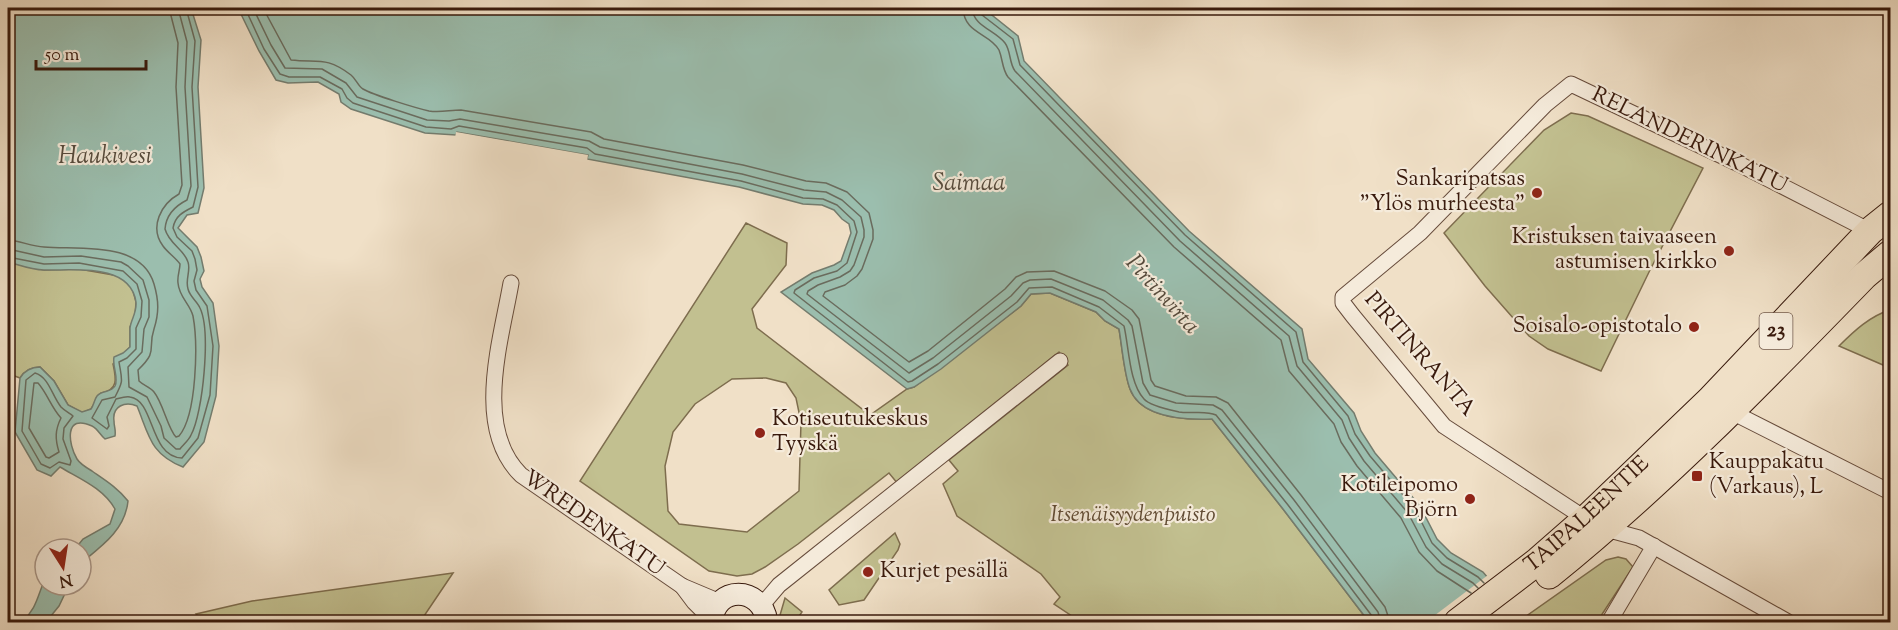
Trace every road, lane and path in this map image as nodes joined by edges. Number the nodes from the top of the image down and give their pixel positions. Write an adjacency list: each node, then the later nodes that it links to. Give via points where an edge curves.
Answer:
1 (1884, 230): 4 (street, RELANDERINKATU, via 1571,84 1545,105 1420,233); 6 (highway, 23)
2 (1890, 254): 6 (highway, 23)
3 (511, 283): 11 (street, WREDENKATU, via 494,388 497,435 511,466 682,586)
4 (1343, 297): 8 (street, PIRTINRANTA, via 1353,316 1444,426)
5 (1060, 361): 12 (street, via 779,585)
6 (1721, 406): 7 (street); 8 (highway, TAIPALEENTIE / 23)
7 (1890, 492)
8 (1596, 524): 9 (street, PIRTINRANTA); 10 (highway, TAIPALEENTIE / 23)
9 (1654, 546): 15 (street); 16 (street, PIRTINRANTA)
10 (1544, 568): 13 (highway, TAIPALEENTIE / 23); 14 (highway, TAIPALEENTIE / 23)
11 (715, 615): 12 (street, via 728,597 736,594 755,598)
12 (766, 618)
13 (1458, 622)
14 (1485, 622)
15 (1609, 622)
16 (1788, 622)

